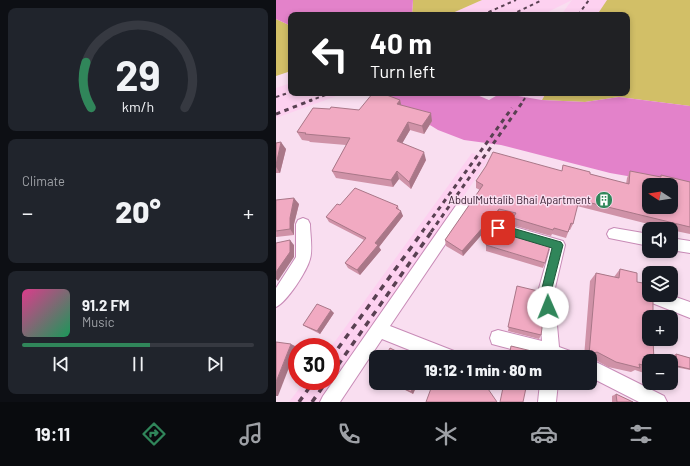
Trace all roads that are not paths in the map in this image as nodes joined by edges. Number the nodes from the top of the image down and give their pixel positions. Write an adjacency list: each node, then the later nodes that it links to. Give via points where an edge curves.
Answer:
1 (462, 208): 11 (street)
2 (303, 224): 8 (street, via 303,258 284,291)
3 (498, 228): 15 (street, via 558,245 546,292)
4 (614, 234): 5 (street)
5 (642, 239)
6 (678, 245): 7 (street)
7 (690, 247)
8 (276, 299)
9 (668, 302): 10 (street)
10 (690, 310)
11 (378, 329): 13 (street); 18 (street)
12 (498, 338): 14 (street)
13 (430, 350)
14 (543, 350)
15 (555, 350)
16 (597, 372): 20 (street)
17 (548, 390): 19 (street)
18 (329, 402)
19 (547, 402)
20 (658, 402)

